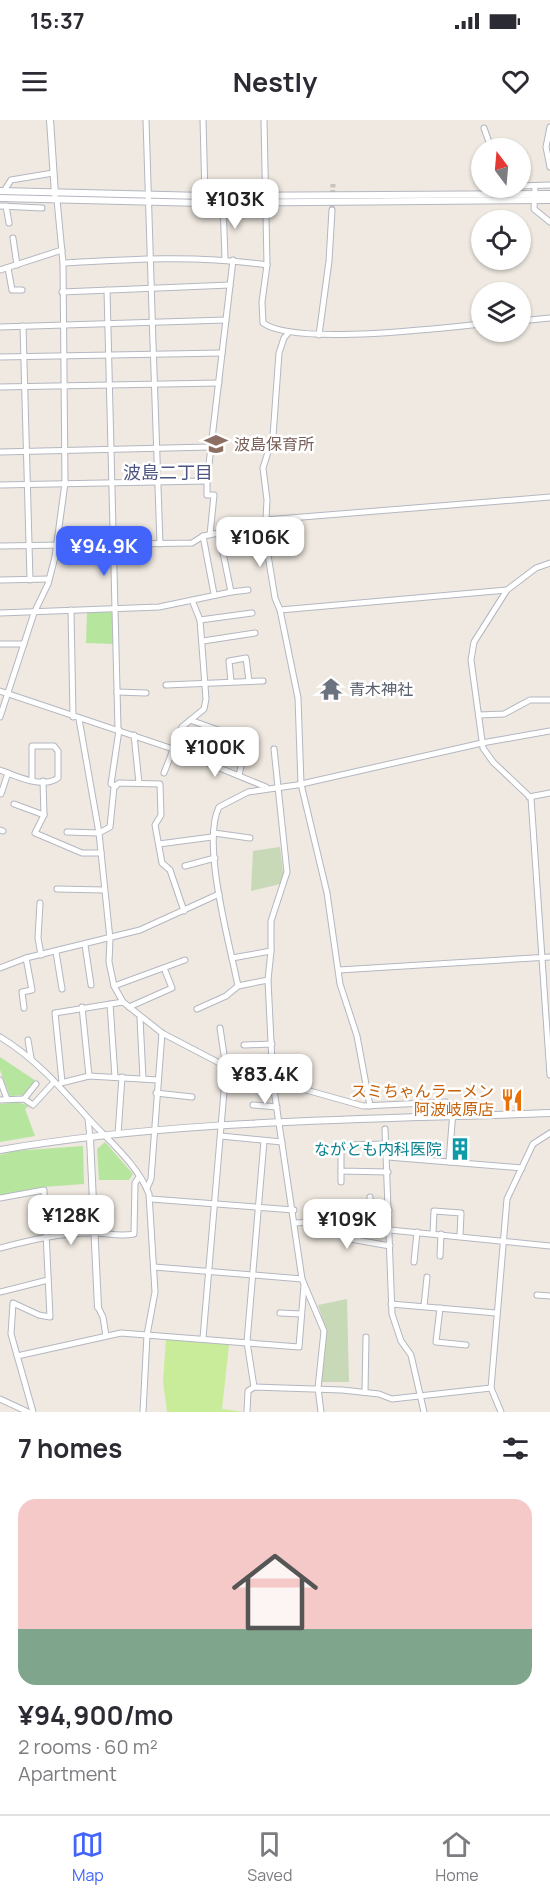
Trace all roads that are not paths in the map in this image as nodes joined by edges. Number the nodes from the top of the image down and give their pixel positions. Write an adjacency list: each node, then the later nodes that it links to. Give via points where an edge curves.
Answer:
1 (50, 120): 9 (street)
2 (146, 120): 20 (street)
3 (203, 120): 17 (street)
4 (264, 120): 15 (street)
5 (550, 127): 8 (street, via 546,147)
6 (484, 128): 7 (street)
7 (488, 138)
8 (550, 167)
9 (53, 173): 13 (street, via 11,180); 16 (street)
10 (550, 185): 12 (street)
11 (531, 186): 12 (street)
12 (535, 186): 18 (street)
13 (2, 191): 16 (street)
14 (550, 194): 18 (street)
15 (267, 195): 17 (street); 18 (street); 23 (street)
16 (56, 196): 19 (street); 20 (street); 30 (street)
17 (205, 196): 20 (street)
18 (533, 197): 21 (street); 23 (street); 27 (street, via 534,209)
19 (0, 198)
20 (148, 198): 22 (street); 31 (street)
21 (550, 200)
22 (223, 202): 23 (street); 32 (street)
23 (266, 203): 36 (street)
24 (3, 206): 25 (street); 28 (street)
25 (42, 208)
26 (332, 210): 54 (street)
27 (550, 222)
28 (9, 224)
29 (13, 238): 35 (street)
30 (62, 250): 34 (street); 35 (street)
31 (148, 258): 32 (street); 34 (street); 40 (street)
32 (225, 258): 33 (street)
33 (233, 260): 36 (street); 39 (street)
34 (63, 263): 43 (street)
35 (17, 265): 37 (street)
36 (267, 266): 53 (street, via 263,323)
37 (8, 268): 38 (street); 41 (street, via 12,290)
38 (0, 270)
39 (230, 285): 40 (street); 45 (street)
40 (151, 289): 42 (street); 47 (street)
41 (22, 290)
42 (107, 291): 43 (street); 48 (street)
43 (62, 292): 49 (street)
44 (550, 318): 46 (street)
45 (225, 320): 47 (street); 57 (street)
46 (531, 320)
47 (153, 322): 48 (street); 56 (street)
48 (108, 324): 49 (street); 55 (street)
49 (62, 325): 51 (street); 58 (street)
50 (471, 325): 54 (street)
51 (23, 326): 52 (street); 59 (street)
52 (0, 327)
53 (289, 332): 54 (street); 80 (street, via 279,353 273,436 263,468)
54 (319, 334)
55 (109, 353): 56 (street); 58 (street); 64 (street)
56 (154, 353): 57 (street); 62 (street)
57 (222, 353): 61 (street)
58 (62, 355): 59 (street); 63 (street)
59 (24, 356): 60 (street); 66 (street)
60 (0, 357)
61 (219, 383): 62 (street); 67 (street)
62 (154, 384): 64 (street); 68 (street)
63 (63, 385): 64 (street); 66 (street); 70 (street)
64 (110, 385): 69 (street)
65 (0, 387): 66 (street)
66 (24, 387): 72 (street)
67 (210, 447): 68 (street); 73 (street)
68 (157, 448): 69 (street); 74 (street)
69 (112, 449): 70 (street); 76 (street)
70 (65, 451): 72 (street); 75 (street)
71 (0, 452): 72 (street)
72 (26, 452): 78 (street)
73 (207, 481): 74 (street); 81 (street, via 207,495 214,495)
74 (158, 482): 76 (street); 84 (street)
75 (65, 483): 76 (street); 78 (street); 86 (street)
76 (113, 483): 83 (street)
77 (0, 485): 78 (street)
78 (27, 485): 85 (street)
79 (550, 497): 80 (street)
80 (265, 520): 99 (street)
81 (210, 535): 82 (street); 94 (street, via 219,533)
82 (203, 536): 84 (street, via 192,543); 95 (street)
83 (114, 544): 84 (street); 86 (street); 97 (street)
84 (160, 544)
85 (29, 545): 86 (street); 87 (street); 91 (street)
86 (57, 545): 89 (street)
87 (0, 546)
88 (550, 563): 93 (street, via 536,568)
89 (49, 579): 91 (street); 101 (street)
90 (0, 580): 91 (street)
91 (30, 580)
92 (248, 590): 94 (street)
93 (507, 590): 99 (street); 118 (street, via 472,648 472,682)
94 (231, 592): 95 (street)
95 (214, 594): 96 (street)
96 (192, 600): 97 (street, via 159,607); 103 (street)
97 (116, 609): 98 (street); 114 (street)
98 (70, 610): 101 (street); 120 (street)
99 (280, 610): 136 (street, via 298,698)
100 (0, 613): 101 (street)
101 (34, 613): 107 (street)
102 (252, 613): 103 (street)
103 (200, 620): 105 (street)
104 (255, 633): 105 (street)
105 (203, 641): 111 (street)
106 (0, 644): 107 (street)
107 (24, 644): 115 (street)
108 (249, 681): 109 (street); 110 (street); 110 (street, via 246,658 229,661)
109 (263, 681)
110 (231, 682): 111 (street)
111 (205, 683): 112 (street); 122 (street, via 204,709)
112 (166, 685)
113 (0, 691): 115 (street)
114 (117, 692): 116 (street); 123 (street)
115 (7, 693): 119 (street); 120 (street)
116 (146, 693)
117 (550, 700): 118 (street, via 530,700 504,714)
118 (479, 715): 126 (street)
119 (0, 717)
120 (73, 717): 121 (street)
121 (80, 719): 123 (street); 146 (street)
122 (190, 720): 127 (street, via 182,727); 132 (street, via 244,734 245,750)
123 (119, 730): 125 (street); 137 (street, via 111,784)
124 (550, 731): 126 (street)
125 (134, 735): 127 (street); 135 (street)
126 (482, 743): 136 (street); 142 (street, via 493,762)
127 (173, 749): 131 (street); 132 (street)
128 (274, 749): 139 (street)
129 (0, 770): 130 (street)
130 (8, 773): 133 (street); 141 (street)
131 (164, 773)
132 (238, 775): 138 (street)
133 (32, 781): 134 (street); 134 (street, via 32,746 54,746 58,751 58,778)
134 (44, 781): 144 (street)
135 (139, 783): 137 (street); 149 (street, via 160,784 161,815 155,825)
136 (301, 784): 139 (street); 170 (street, via 327,893)
137 (116, 786): 146 (street, via 110,827)
138 (267, 787): 139 (street); 147 (street, via 219,807)
139 (277, 788): 160 (street, via 287,872 272,913)
140 (550, 793): 142 (street)
141 (2, 794)
142 (529, 797): 166 (street)
143 (14, 804): 144 (street)
144 (44, 815): 150 (street, via 35,833 82,853)
145 (67, 832): 146 (street)
146 (99, 833): 150 (street)
147 (213, 835): 148 (street); 149 (street); 151 (street)
148 (250, 838)
149 (159, 844): 157 (street, via 162,863 170,870)
150 (101, 853): 154 (street)
151 (215, 858): 152 (street); 155 (street)
152 (185, 866)
153 (57, 889): 154 (street)
154 (104, 890): 158 (street)
155 (219, 894): 157 (street); 165 (street)
156 (40, 903): 162 (street)
157 (183, 911): 158 (street)
158 (110, 939): 159 (street); 173 (street)
159 (85, 945): 161 (street); 172 (street)
160 (271, 951): 165 (street); 171 (street)
161 (56, 952): 162 (street); 175 (street)
162 (41, 955): 164 (street)
163 (550, 957): 166 (street)
164 (26, 958): 168 (street); 180 (street, via 32,990 22,992)
165 (232, 958): 174 (street)
166 (541, 958): 170 (street); 191 (street)
167 (184, 960): 169 (street)
168 (0, 968)
169 (164, 968): 173 (street); 179 (street, via 172,988)
170 (339, 970): 207 (street)
171 (268, 980): 174 (street); 187 (street)
172 (91, 985)
173 (114, 986): 176 (street)
174 (238, 986): 181 (street)
175 (62, 989)
176 (123, 1002): 177 (street); 179 (street)
177 (110, 1004): 178 (street); 193 (street)
178 (81, 1007): 192 (street); 200 (street, via 55,1013)
179 (129, 1007): 182 (street)
180 (24, 1008)
181 (197, 1009)
182 (140, 1018): 184 (street); 195 (street)
183 (220, 1028): 190 (street)
184 (162, 1033): 190 (street); 197 (street)
185 (0, 1037): 189 (street)
186 (28, 1040): 189 (street)
187 (272, 1044): 188 (street); 198 (street)
188 (244, 1045)
189 (31, 1058): 200 (street)
190 (226, 1068): 198 (street, via 254,1082); 213 (street)
191 (550, 1075)
192 (89, 1076): 193 (street); 200 (street)
193 (115, 1077): 194 (street)
194 (122, 1077): 195 (street); 217 (street)
195 (143, 1078): 197 (street)
196 (0, 1080): 203 (street)
197 (158, 1080): 201 (street)
198 (273, 1083): 207 (street); 208 (street)
199 (36, 1084): 204 (street)
200 (58, 1084): 204 (street, via 33,1105); 211 (street)
201 (156, 1093): 202 (street); 215 (street)
202 (192, 1097)
203 (7, 1099): 204 (street); 205 (street)
204 (24, 1099)
205 (0, 1100)
206 (253, 1105): 208 (street)
207 (370, 1106): 210 (street, via 446,1102 452,1105)
208 (277, 1107): 212 (street)
209 (550, 1113): 210 (street)
210 (453, 1117): 212 (street); 226 (street)
211 (88, 1119): 218 (street); 220 (street)
212 (279, 1124): 213 (street); 222 (street)
213 (222, 1125): 215 (street); 219 (street)
214 (385, 1129): 223 (street)
215 (153, 1130): 217 (street); 232 (street, via 151,1179)
216 (550, 1133): 227 (street, via 533,1144)
217 (118, 1134): 218 (street)
218 (106, 1136): 220 (street); 230 (street)
219 (221, 1137): 221 (street); 236 (street)
220 (90, 1138): 224 (street); 245 (street)
221 (264, 1141): 222 (street); 237 (street)
222 (282, 1142): 238 (street)
223 (387, 1144): 225 (street); 228 (street, via 341,1145)
224 (0, 1150)
225 (388, 1157): 226 (street); 229 (street)
226 (449, 1162): 227 (street)
227 (522, 1168): 250 (street, via 507,1199)
228 (341, 1171): 229 (street); 231 (street)
229 (388, 1172): 240 (street)
230 (139, 1177): 232 (street); 245 (street, via 135,1184 134,1234 119,1237)
231 (341, 1182)
232 (147, 1188): 235 (street)
233 (370, 1197): 240 (street, via 370,1209)
234 (0, 1198): 248 (street, via 44,1190)
235 (151, 1199): 236 (street); 256 (street)
236 (215, 1203): 237 (street); 257 (street)
237 (259, 1207): 238 (street); 258 (street)
238 (294, 1210): 242 (street)
239 (324, 1210): 242 (street, via 327,1221)
240 (389, 1210): 243 (street)
241 (340, 1215): 251 (street, via 345,1238)
242 (295, 1223): 261 (street)
243 (390, 1230): 244 (street); 251 (street)
244 (417, 1232): 246 (street); 255 (street)
245 (94, 1233): 248 (street); 269 (street)
246 (433, 1233): 247 (street); 249 (street, via 434,1211 452,1212 461,1213)
247 (441, 1234): 249 (street); 254 (street)
248 (47, 1236): 253 (street); 260 (street)
249 (460, 1236): 250 (street)
250 (502, 1240): 252 (street); 272 (street)
251 (390, 1246): 267 (street)
252 (550, 1246)
253 (0, 1248)
254 (440, 1256)
255 (414, 1262)
256 (153, 1266): 257 (street); 274 (street, via 155,1292)
257 (209, 1271): 258 (street); 277 (street)
258 (253, 1275): 261 (street); 278 (street)
259 (427, 1276): 268 (street)
260 (48, 1280): 262 (street); 266 (street, via 50,1317)
261 (303, 1281): 273 (street); 282 (street, via 324,1331)
262 (13, 1288): 263 (street); 266 (street)
263 (0, 1292)
264 (537, 1295): 265 (street)
265 (550, 1296)
266 (14, 1303): 280 (street, via 11,1334)
267 (391, 1304): 268 (street); 285 (street, via 401,1341 411,1355)
268 (424, 1306): 270 (street)
269 (98, 1307): 275 (street)
270 (440, 1308): 272 (street); 279 (street, via 436,1342)
271 (280, 1313): 273 (street)
272 (496, 1313): 283 (street)
273 (301, 1314): 278 (street, via 299,1347)
274 (147, 1335): 275 (street); 277 (street); 289 (street)
275 (106, 1336): 280 (street)
276 (366, 1337): 284 (street)
277 (203, 1338): 278 (street)
278 (247, 1342): 281 (street)
279 (466, 1345)
280 (17, 1356): 288 (street)
281 (254, 1387): 282 (street); 290 (street, via 248,1391)
282 (318, 1388): 284 (street); 291 (street)
283 (491, 1388): 285 (street); 293 (street)
284 (365, 1392): 285 (street, via 392,1399)
285 (419, 1395): 292 (street)
286 (0, 1399): 287 (street)
287 (28, 1412)
288 (33, 1412)
289 (140, 1412)
290 (247, 1412)
291 (321, 1412)
292 (424, 1412)
293 (501, 1412)

